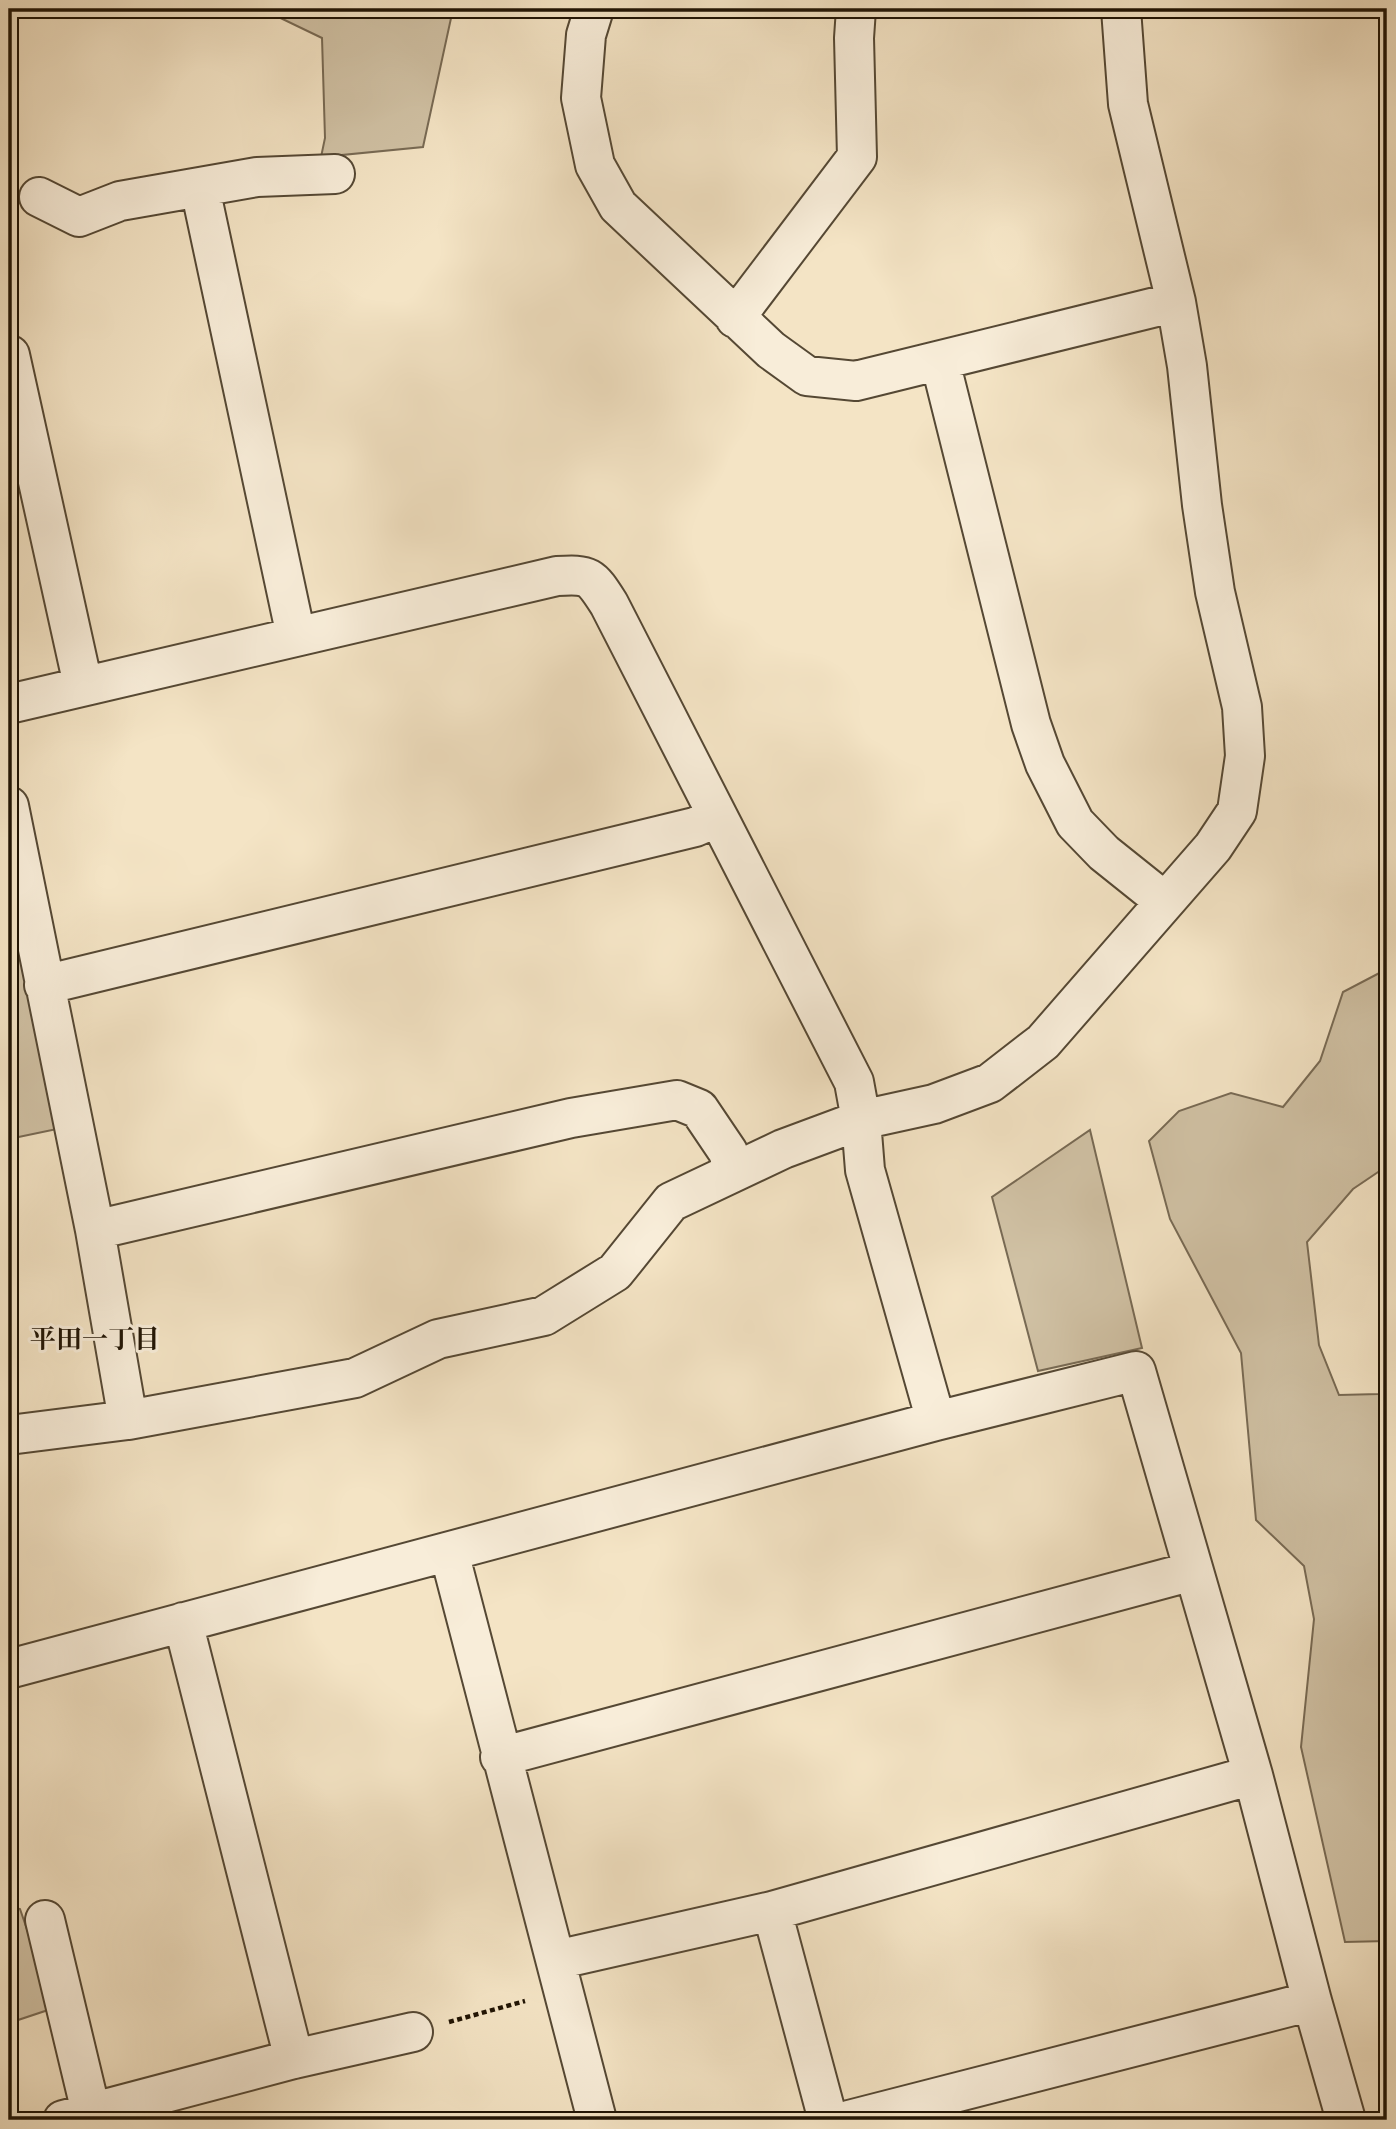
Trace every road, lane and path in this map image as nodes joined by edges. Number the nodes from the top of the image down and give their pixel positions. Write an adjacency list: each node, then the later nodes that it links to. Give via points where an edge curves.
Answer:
1 (594, 9): 8 (street, via 586,36 581,98 595,165 618,206)
2 (856, 9): 8 (street, via 857,157)
3 (1121, 9): 7 (street, via 1128,104)
4 (335, 174): 5 (street, via 257,177)
5 (200, 188): 6 (street, via 120,201 79,217); 11 (street)
6 (39, 197)
7 (1175, 302): 10 (street); 16 (street, via 1214,592 1242,707 1245,756 1237,811 1213,847)
8 (735, 318): 10 (street, via 807,376 856,381)
9 (10, 355): 12 (street)
10 (940, 361): 16 (street, via 1045,764 1074,823)
11 (296, 636): 12 (street); 15 (street, via 557,576 582,575 595,582 609,604)
12 (83, 685): 13 (street)
13 (9, 704)
14 (9, 806): 17 (street)
15 (718, 817): 17 (street, via 695,827); 18 (street, via 854,1082)
16 (1164, 901): 18 (street, via 1043,1042 990,1083 934,1104)
17 (44, 985): 20 (street)
18 (861, 1120): 19 (street); 22 (street, via 865,1170)
19 (734, 1172): 20 (street, via 728,1152 699,1109 677,1101 571,1118); 21 (street, via 671,1202 615,1272 544,1316 438,1339 355,1378)
20 (95, 1230): 21 (street)
21 (128, 1420): 23 (street)
22 (936, 1421): 24 (street); 25 (street, via 1136,1371)
23 (11, 1426)
24 (449, 1552): 26 (street); 28 (street)
25 (1193, 1570): 28 (street); 29 (street)
26 (183, 1622): 27 (street); 35 (street)
27 (9, 1669)
28 (500, 1757): 32 (street)
29 (1253, 1775): 30 (street); 33 (street)
30 (772, 1911): 32 (street); 38 (street)
31 (44, 1920): 36 (street)
32 (559, 1975): 34 (path); 37 (street)
33 (1312, 2001): 39 (street); 40 (street)
34 (413, 2032): 35 (street)
35 (294, 2059): 36 (street)
36 (77, 2116)
37 (597, 2120)
38 (828, 2120)
39 (849, 2120)
40 (1346, 2120)

